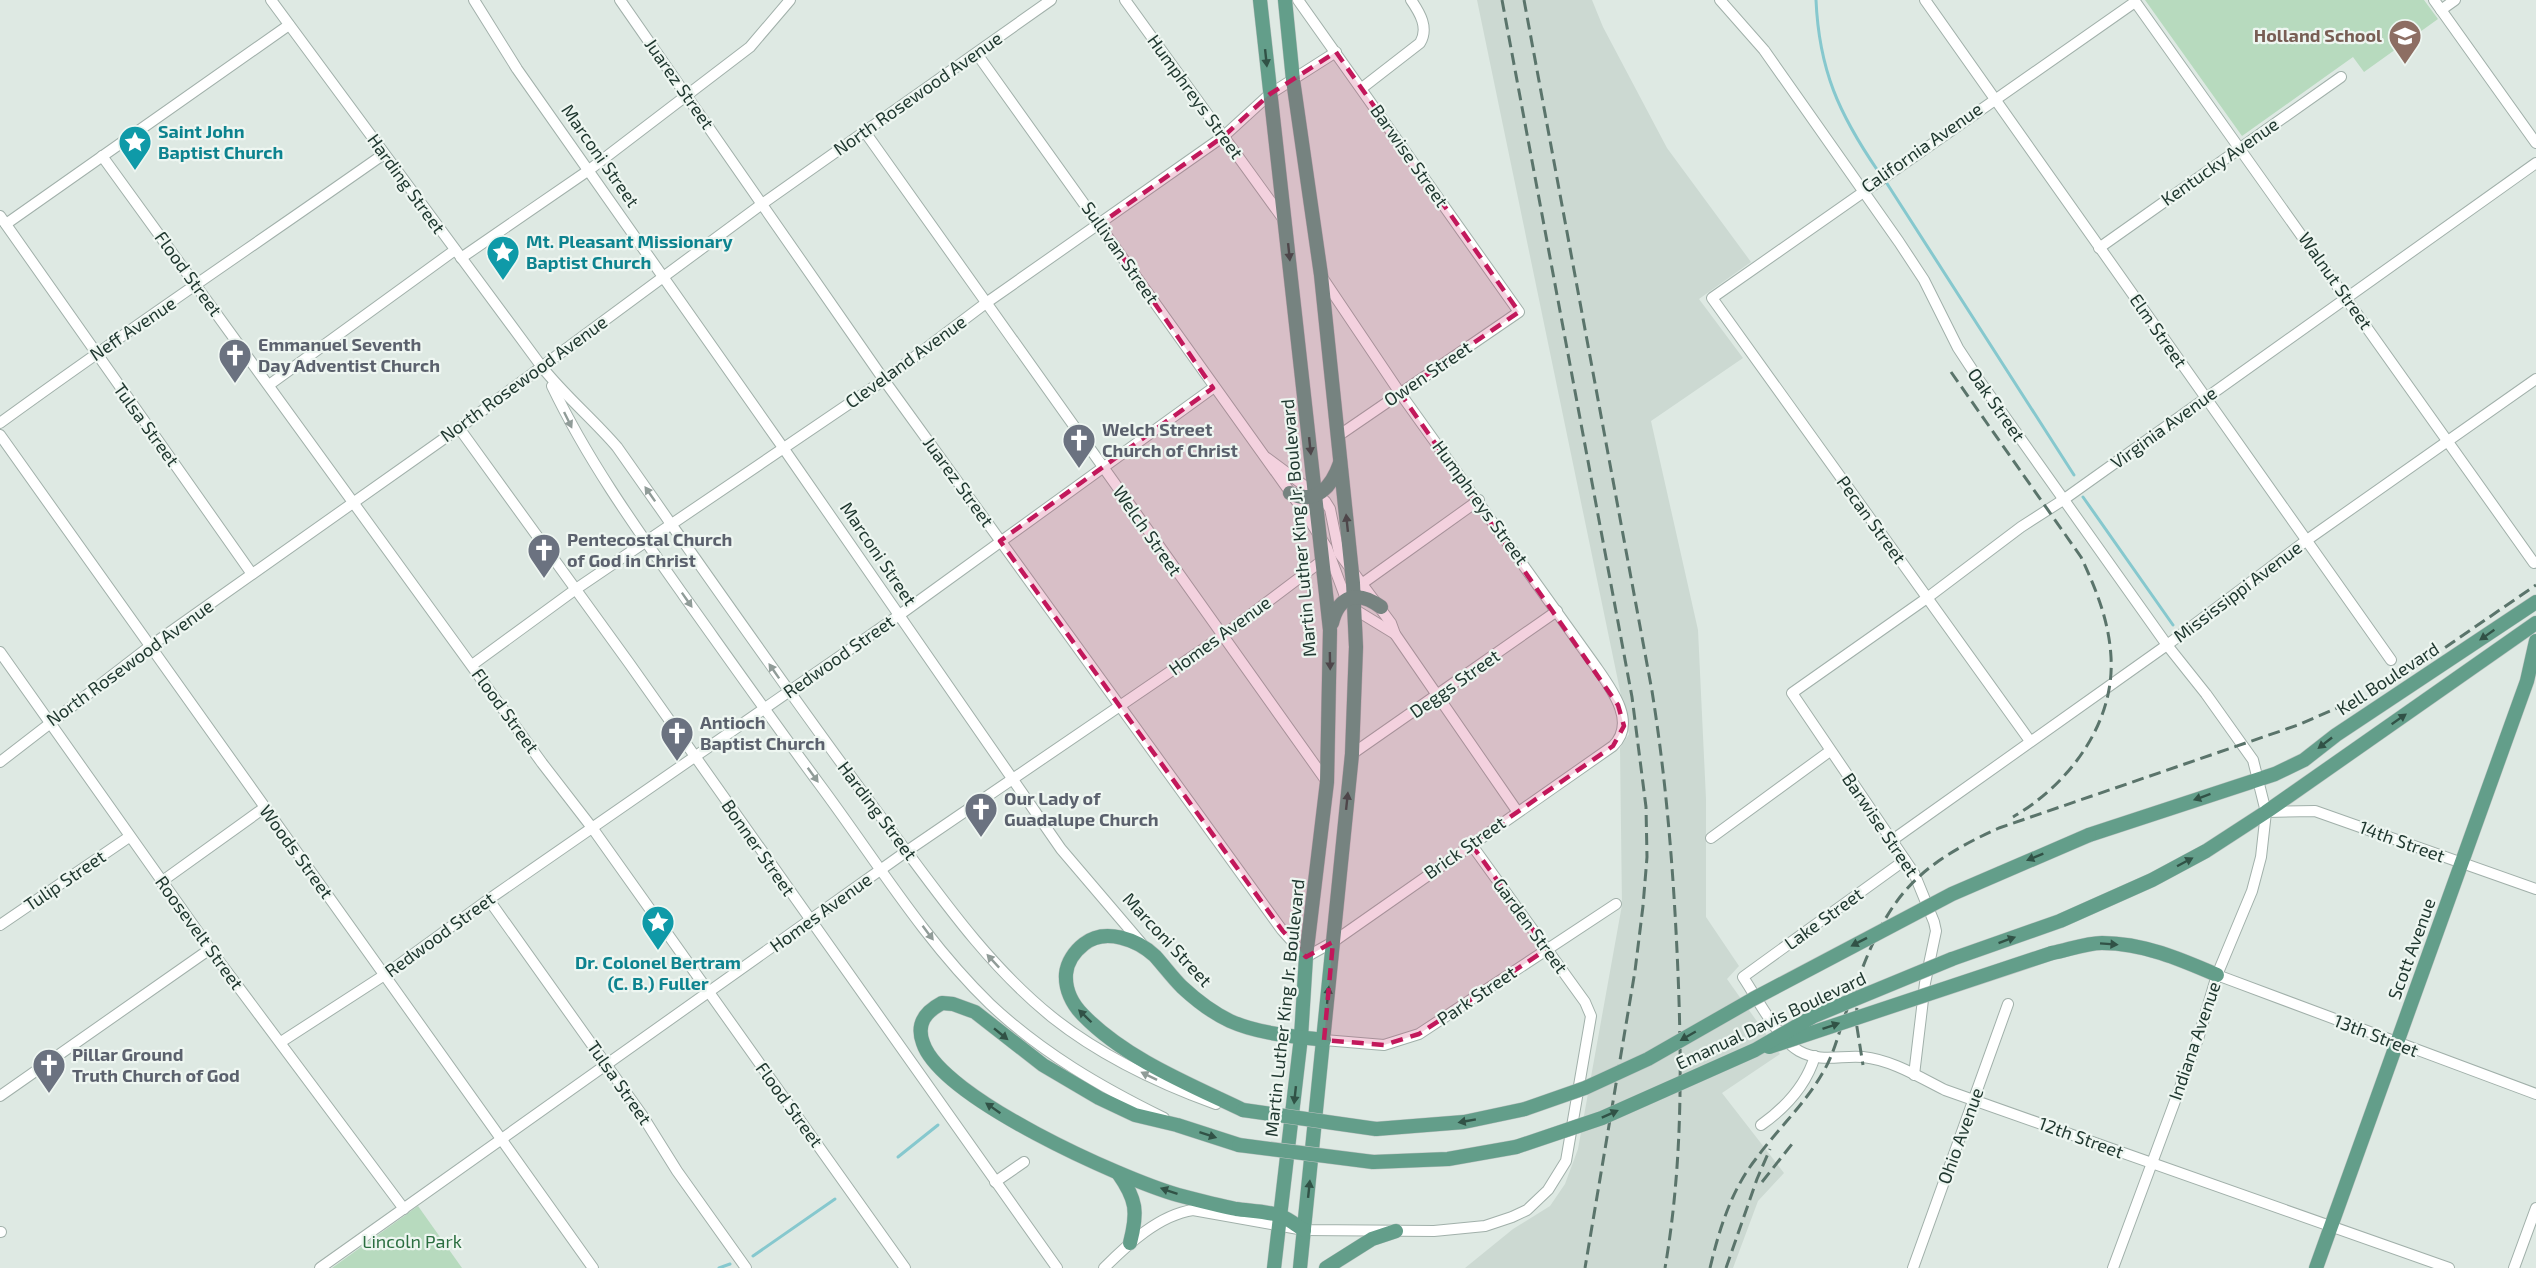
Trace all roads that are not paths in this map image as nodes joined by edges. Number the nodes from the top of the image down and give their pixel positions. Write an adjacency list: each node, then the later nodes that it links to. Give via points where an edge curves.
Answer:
1 (271, 0): 17 (street, Harding Street)
2 (474, 0): 33 (street, Marconi Street, via 517,69)
3 (620, 0): 24 (street, Juarez Street)
4 (790, 0): 24 (street, via 750,47)
5 (1052, 0): 19 (street, North Rosewood Avenue)
6 (1125, 0): 27 (street, Humphreys Street)
7 (1260, 0): 23 (main road, Martin Luther King Jr. Boulevard, one-way to 23)
8 (1285, 0): 21 (main road)
9 (1298, 0): 18 (street, Barwise Street)
10 (1411, 0): 22 (street, via 1423,20 1423,40)
11 (1720, 0): 34 (street, Oak Street, via 1764,50)
12 (1925, 0): 25 (street, Elm Street)
13 (2434, 0): 16 (street)
14 (2455, 0): 16 (street)
15 (2134, 1): 25 (street, California Avenue); 29 (street, Walnut Street)
16 (2441, 10): 28 (street)
17 (289, 25): 30 (street, Harding Street); 31 (street)
18 (1336, 52): 21 (street, Cleveland Avenue); 22 (street, Barwise Street)
19 (977, 54): 26 (street, North Rosewood Avenue); 38 (street, Sullivan Street)
20 (2341, 77): 29 (street, Kentucky Avenue)
21 (1293, 80): 23 (street, Cleveland Avenue); 41 (main road)
22 (1362, 88): 47 (street, Barwise Street)
23 (1270, 94): 27 (street, Cleveland Avenue); 37 (main road, Martin Luther King Jr. Boulevard)
24 (687, 96): 33 (street); 35 (street, Juarez Street)
25 (1994, 98): 34 (street, California Avenue); 39 (street, Elm Street)
26 (865, 132): 35 (street, North Rosewood Avenue); 46 (street, Welch Street)
27 (1224, 136): 37 (street, Humphreys Street); 38 (street, Cleveland Avenue)
28 (2536, 143)
29 (2240, 147): 39 (street, Kentucky Avenue); 44 (street, Walnut Street)
30 (384, 154): 40 (street, Harding Street); 43 (street, Neff Avenue)
31 (102, 156): 36 (street); 43 (street, Flood Street)
32 (2536, 163): 44 (street, Virginia Avenue)
33 (589, 170): 40 (street); 42 (street, Marconi Street)
34 (1862, 191): 45 (street, California Avenue); 68 (street, Oak Street, via 1924,280 1970,367)
35 (762, 204): 42 (street, North Rosewood Avenue); 51 (street, Juarez Street)
36 (3, 220): 48 (street, Tulsa Street)
37 (1286, 223): 66 (main road, Martin Luther King Jr. Boulevard, one-way to 66)
38 (1101, 224): 46 (street, Cleveland Avenue); 53 (street, Sullivan Street)
39 (2099, 248): 55 (street, Elm Street)
40 (458, 254): 49 (street, Harding Street); 52 (street)
41 (1321, 275): 54 (street, Humphreys Street); 59 (main road)
42 (662, 277): 49 (street, North Rosewood Avenue); 61 (street, Marconi Street)
43 (198, 285): 48 (street, Neff Avenue); 52 (street, Flood Street)
44 (2347, 297): 55 (street, Virginia Avenue); 60 (street, Walnut Street)
45 (1712, 298): 81 (street, Pecan Street)
46 (986, 303): 51 (street, Cleveland Avenue); 64 (street, Welch Street)
47 (1519, 312): 54 (street, Owen Street)
48 (95, 354): 56 (street, Neff Avenue); 78 (street, Tulsa Street)
49 (542, 367): 57 (street, North Rosewood Avenue); 70 (street, Harding Street, one-way to 49, via 617,447 588,414 564,395); 74 (street, Harding Street, one-way to 74, via 593,466)
50 (2536, 379): 60 (street, Mississippi Avenue)
51 (884, 380): 61 (street, Cleveland Avenue); 73 (street, Juarez Street)
52 (269, 385): 69 (street, Flood Street)
53 (1213, 388): 62 (street, Sullivan Street); 64 (street, Redwood Street)
54 (1400, 393): 59 (street, Owen Street); 67 (street, Humphreys Street)
55 (2206, 398): 68 (street, Virginia Avenue); 72 (street, Elm Street)
56 (0, 423)
57 (459, 428): 69 (street, North Rosewood Avenue); 80 (street, Bonner Street)
58 (0, 435): 93 (street, Woods Street)
59 (1338, 436): 63 (main road)
60 (2447, 441): 72 (street, Mississippi Avenue); 76 (street, Walnut Street)
61 (784, 449): 70 (street, Cleveland Avenue); 86 (street, Marconi Street)
62 (1261, 454): 65 (street, Sullivan Street); 66 (street, Sullivan Street)
63 (1341, 461): 66 (main road, via 1327,489); 77 (main road, one-way to 63)
64 (1102, 467): 73 (street, Redwood Street); 90 (street, Welch Street)
65 (1290, 494): 66 (main road); 71 (street, Sullivan Street)
66 (1316, 496): 71 (main road, Martin Luther King Jr. Boulevard); 77 (street, Sullivan Street, via 1329,509 1339,553)
67 (1479, 500): 79 (street); 85 (street, Humphreys Street)
68 (2063, 500): 81 (street, Virginia Avenue); 92 (street, Oak Street)
69 (354, 501): 78 (street, North Rosewood Avenue); 96 (street, Flood Street)
70 (672, 525): 74 (street, Cleveland Avenue); 98 (street, Harding Street, one-way to 70)
71 (1320, 536): 75 (main road, Martin Luther King Jr. Boulevard); 82 (street, Sullivan Street)
72 (2307, 540): 92 (street, Mississippi Avenue); 95 (street, Elm Street)
73 (1000, 541): 86 (street, Redwood Street); 101 (street, Juarez Street)
74 (646, 543): 80 (street, Cleveland Avenue); 102 (street, Harding Street, one-way to 102)
75 (1323, 560): 88 (main road, Martin Luther King Jr. Boulevard); 90 (street, Homes Avenue)
76 (2534, 563)
77 (1352, 569): 79 (street, Sullivan Street); 82 (main road)
78 (252, 574): 93 (street, North Rosewood Avenue)
79 (1363, 583): 84 (street, Sullivan Street)
80 (576, 589): 96 (street, Cleveland Avenue); 108 (street, Bonner Street)
81 (1927, 598): 99 (street, Virginia Avenue); 105 (street, Pecan Street)
82 (1351, 602): 84 (main road, via 1369,599); 88 (main road, via 1336,608); 89 (street, Sullivan Street); 107 (main road, via 1356,647)
83 (2536, 602): 110 (main road, Kell Boulevard, one-way to 110, via 2304,760)
84 (1381, 607): 89 (street, Sullivan Street)
85 (1557, 611): 100 (street, Deggs Street); 104 (street, Humphreys Street, via 1613,693 1624,726)
86 (898, 616): 98 (street, Redwood Street); 111 (street, Marconi Street)
87 (2536, 623): 115 (main road, Kell Boulevard, one-way to 87)
88 (1330, 630): 112 (main road, Martin Luther King Jr. Boulevard, one-way to 112)
89 (1395, 634): 100 (street, Sullivan Street)
90 (1221, 637): 101 (street, Homes Avenue); 112 (street, Welch Street)
91 (2536, 641): 97 (main road, Scott Avenue)
92 (2167, 645): 105 (street, Mississippi Avenue); 110 (street, Oak Street, via 2253,760)
93 (149, 646): 103 (street, North Rosewood Avenue); 113 (street, Woods Street)
94 (0, 652): 103 (street, Roosevelt Street)
95 (2391, 660)
96 (472, 665): 116 (street, Flood Street)
97 (2531, 682): 123 (main road, Scott Avenue)
98 (789, 692): 102 (street, Redwood Street); 121 (street, Harding Street)
99 (1792, 693): 106 (street, Barwise Street)
100 (1438, 696): 107 (street, Deggs Street); 114 (street, Sullivan Street)
101 (1121, 707): 111 (street, Homes Avenue); 135 (street, Juarez Street, via 1282,930)
102 (764, 709): 108 (street, Redwood Street); 124 (street, Harding Street, one-way to 124)
103 (49, 722): 109 (street, North Rosewood Avenue); 117 (street, Roosevelt Street)
104 (1622, 737): 114 (street, Brick Street)
105 (2030, 741): 119 (street, Mississippi Avenue)
106 (1830, 751): 118 (street); 119 (street, Barwise Street)
107 (1352, 754): 131 (main road, one-way to 107)
108 (695, 758): 116 (street, Redwood Street); 129 (street, Bonner Street)
109 (0, 762)
110 (2258, 779): 115 (street, Oak Street); 152 (main road, Emanual Davis Boulevard, one-way to 152, bridge, via 2089,835 1952,894 1648,1059 1585,1088 1525,1109 1464,1122 1376,1129)
111 (1012, 780): 121 (street, Homes Avenue); 134 (street, Marconi Street, via 1061,849)
112 (1327, 782): 135 (main road, Martin Luther King Jr. Boulevard)
113 (264, 808): 125 (street); 136 (street, Woods Street)
114 (1517, 811): 120 (street, Brick Street)
115 (2265, 812): 123 (street, 14th Street, via 2315,811); 137 (street, Indiana Avenue, via 2261,856 2252,891); 145 (main road, Emanual Davis Boulevard, one-way to 115, bridge, via 1814,1016 1952,959 2060,921 2152,880)
116 (593, 829): 127 (street, Redwood Street); 139 (street, Flood Street)
117 (129, 837): 125 (street, Roosevelt Street); 130 (street, Tulip Street)
118 (1711, 838)
119 (1891, 841): 122 (street, Barwise Street)
120 (1471, 844): 131 (street, Brick Street); 133 (street, Garden Street)
121 (907, 851): 124 (street, Homes Avenue); 152 (street, Harding Street, one-way to 121, via 1158,1081 1052,1017 975,942)
122 (1905, 860): 138 (street, Lake Street); 148 (street, Barwise Street, via 1914,873 1936,931 1925,983)
123 (2462, 863): 126 (street, 14th Street); 144 (main road, Scott Avenue)
124 (882, 869): 129 (street, Homes Avenue); 153 (street, Harding Street, one-way to 153, via 963,976 1020,1031 1102,1088)
125 (161, 882): 132 (street, Roosevelt Street)
126 (2536, 890)
127 (489, 900): 136 (street, Redwood Street); 147 (street, Tulsa Street)
128 (1616, 904): 133 (street, Park Street)
129 (810, 921): 139 (street, Homes Avenue); 159 (street, Bonner Street)
130 (0, 925)
131 (1334, 942): 135 (street, Brick Street); 142 (main road, one-way to 131)
132 (210, 949): 143 (street, Roosevelt Street); 150 (street)
133 (1547, 949): 142 (street, Park Street, via 1419,1034 1384,1045); 165 (street, Garden Street, via 1589,1008 1592,1024 1566,1161 1548,1190 1527,1210 1499,1223 1434,1232)
134 (1153, 954): 141 (main road, Marconi Street, via 1181,986 1230,1021 1263,1032); 152 (main road, Emanual Davis Boulevard, one-way to 134, via 1134,1053 1100,1029 1072,1002 1067,988 1069,961 1086,942 1121,937)
135 (1306, 957): 141 (main road, Martin Luther King Jr. Boulevard)
136 (386, 974): 143 (street, Redwood Street); 155 (street, Woods Street)
137 (2217, 975): 144 (street, 13th Street); 145 (main road, one-way to 137, bridge, via 1788,1043 2052,953 2100,943 2138,946 2168,954); 157 (street, Indiana Avenue)
138 (1743, 977): 146 (street, 12th Street, via 1781,1032 1799,1051)
139 (709, 993): 147 (street, Homes Avenue); 170 (street, Flood Street)
140 (2008, 1004): 151 (street, Ohio Avenue)
141 (1302, 1037): 142 (main road, Marconi Street); 162 (main road, Martin Luther King Jr. Boulevard, one-way to 162)
142 (1324, 1040): 164 (main road, one-way to 142)
143 (281, 1042): 161 (street, Roosevelt Street)
144 (2397, 1044): 149 (street, 13th Street); 163 (main road, Scott Avenue)
145 (1755, 1050): 153 (main road, Emanual Davis Boulevard, one-way to 145, bridge, via 1239,1145 1373,1162 1448,1159 1516,1147 1602,1118)
146 (1815, 1056): 148 (street, 12th Street, via 1884,1061); 154 (street, via 1810,1073 1797,1092)
147 (606, 1065): 155 (street, Homes Avenue); 169 (street, Tulsa Street)
148 (1914, 1075): 151 (street, 12th Street)
149 (2536, 1094)
150 (0, 1096)
151 (1974, 1100): 157 (street, 12th Street); 176 (street, Ohio Avenue)
152 (1243, 1110)
153 (1178, 1125): 158 (main road, one-way to 153, via 1009,1118 950,1077 924,1046 920,1035 924,1016 942,1003 965,1007 1043,1065 1099,1098 1135,1115)
154 (1761, 1125)
155 (501, 1140): 161 (street, Homes Avenue); 168 (street, Woods Street)
156 (1024, 1162): 159 (street)
157 (2152, 1164): 163 (street, 12th Street); 177 (street, Indiana Avenue)
158 (1118, 1173): 162 (main road, one-way to 158, via 1177,1194); 166 (main road, via 1135,1204)
159 (995, 1182): 171 (street, Bonner Street)
160 (2536, 1208): 180 (street)
161 (404, 1209): 167 (street, Homes Avenue)
162 (1280, 1222): 164 (main road); 166 (street, via 1193,1210 1170,1217); 173 (main road, Martin Luther King Jr. Boulevard)
163 (2330, 1228): 178 (main road, Scott Avenue); 179 (street, 12th Street)
164 (1304, 1230): 165 (street); 174 (main road)
165 (1396, 1231): 175 (main road, via 1372,1239)
166 (1130, 1243): 172 (street)
167 (321, 1268)
168 (593, 1268)
169 (746, 1268)
170 (905, 1268)
171 (1057, 1268)
172 (1104, 1268)
173 (1274, 1268)
174 (1300, 1268)
175 (1326, 1268)
176 (1913, 1268)
177 (2113, 1268)
178 (2316, 1268)
179 (2449, 1268)
180 (2514, 1268)

